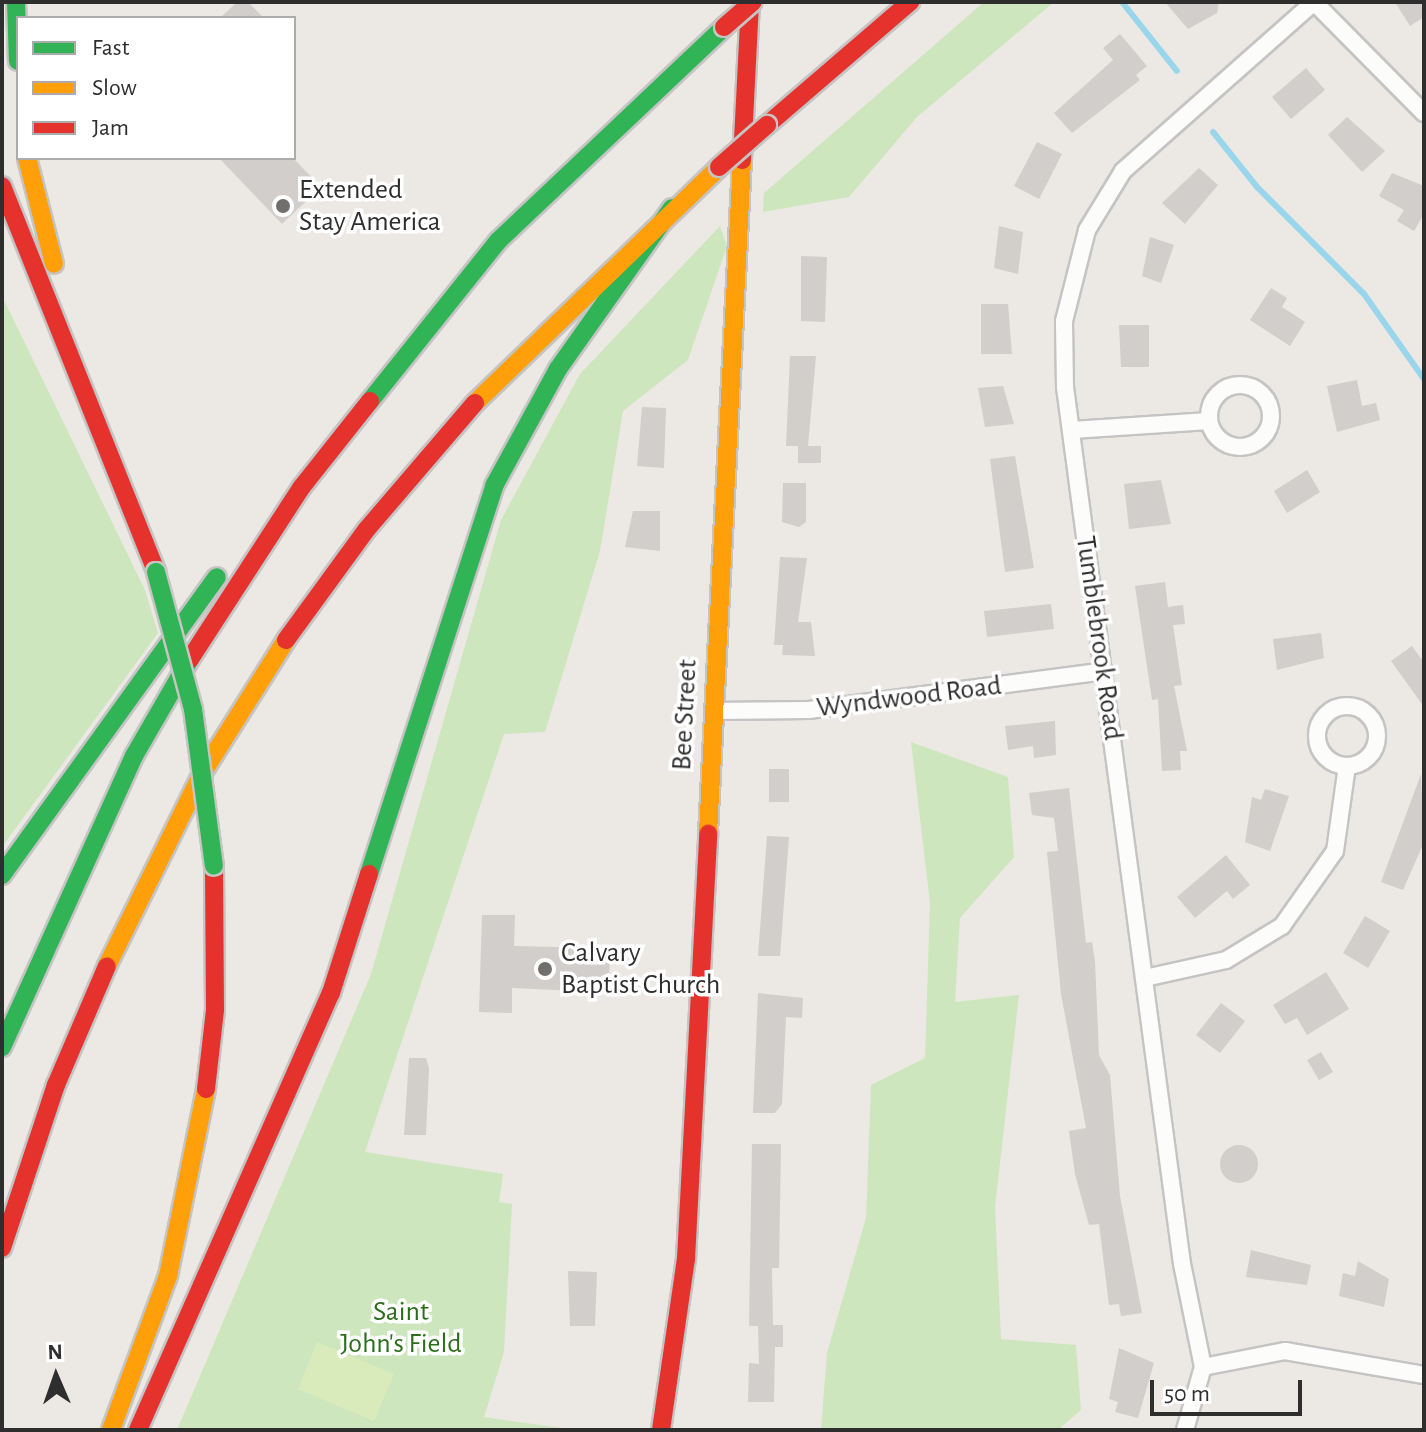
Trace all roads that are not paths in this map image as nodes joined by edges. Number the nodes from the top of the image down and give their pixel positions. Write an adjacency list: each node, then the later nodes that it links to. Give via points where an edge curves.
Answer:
1 (752, 2): 10 (main road, bridge, via 498,241); 13 (main road, Bee Street)
2 (910, 2): 7 (main road, bridge)
3 (1314, 3): 4 (street, Tumblebrook Road); 11 (street, Tumblebrook Road, via 1143,148 1103,202 1076,260 1064,321)
4 (1424, 113)
5 (27, 160): 8 (main road)
6 (2, 186): 8 (main road)
7 (672, 208): 18 (main road, via 481,395 349,552 250,692 103,970); 22 (main road, via 558,369 489,498 335,982)
8 (77, 368): 21 (main road, bridge, via 156,572 193,709 214,866 215,1010 198,1152 168,1276)
9 (1209, 421): 11 (street)
10 (350, 422): 15 (main road, via 293,470); 17 (main road, via 226,597 154,718 88,846)
11 (1072, 430): 12 (street, Tumblebrook Road)
12 (1104, 671): 13 (street, Wyndwood Road, via 809,710); 16 (street, Tumblebrook Road)
13 (713, 711): 23 (main road, Bee Street, via 685,1274)
14 (1347, 766): 16 (street, via 1335,851 1282,926 1226,960)
15 (2, 875)
16 (1145, 978): 19 (street, Tumblebrook Road)
17 (2, 1047)
18 (2, 1248)
19 (1203, 1367): 20 (street, via 1285,1351); 24 (street)
20 (1424, 1375)
21 (111, 1430)
22 (138, 1430)
23 (661, 1430)
24 (1185, 1430)

